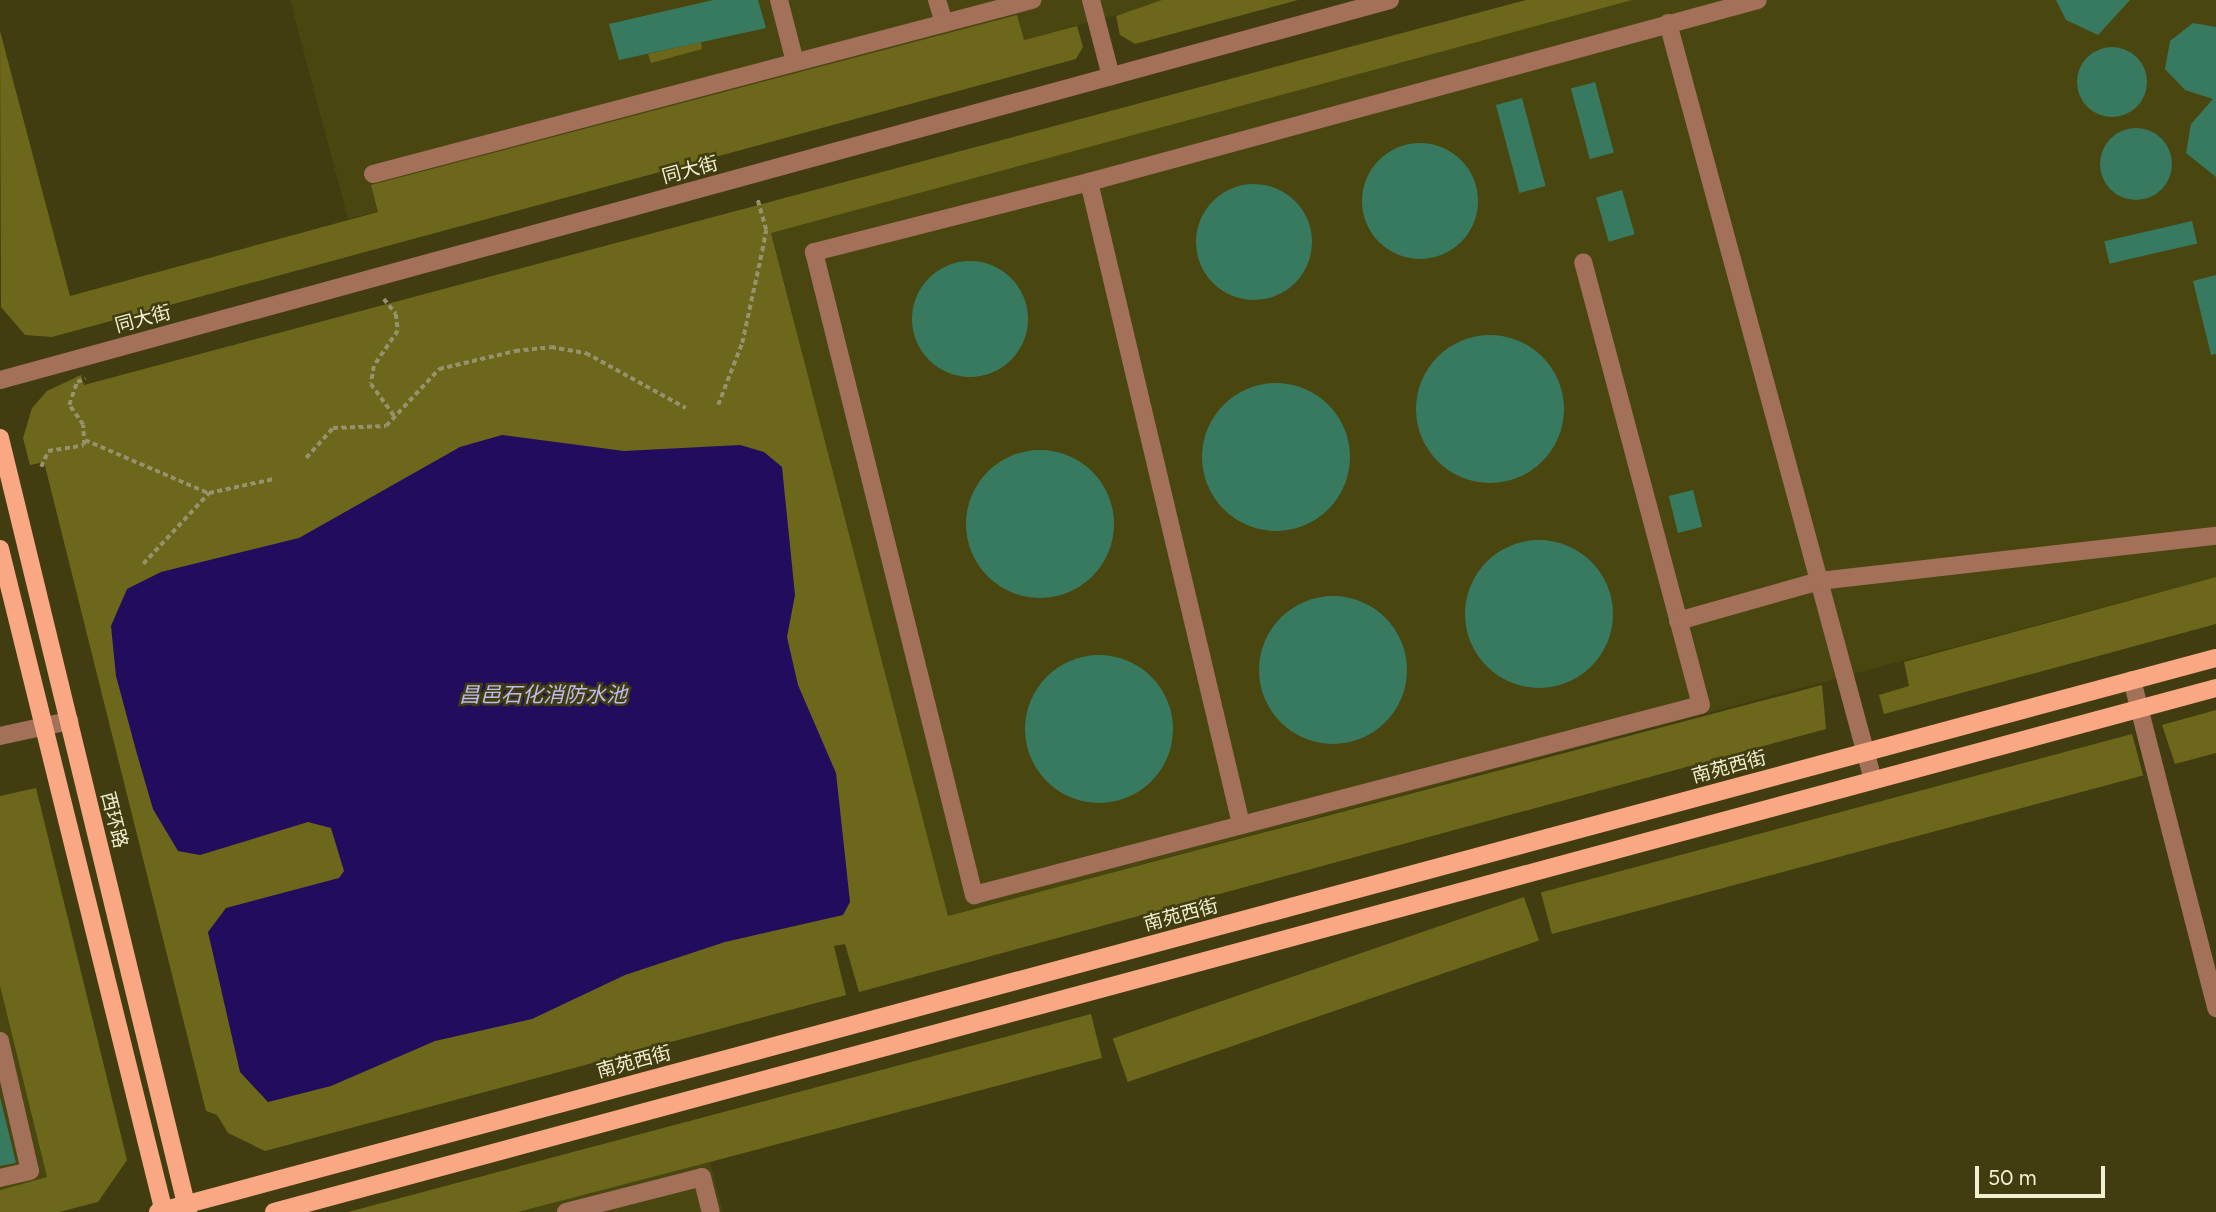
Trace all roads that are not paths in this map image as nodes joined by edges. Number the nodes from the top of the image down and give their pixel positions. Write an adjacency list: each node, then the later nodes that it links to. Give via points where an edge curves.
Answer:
1 (779, 0): 9 (street)
2 (937, 0): 7 (street)
3 (1032, 0): 7 (street)
4 (1091, 0): 10 (street)
5 (1390, 0): 10 (street, 同大街)
6 (1758, 0): 8 (street)
7 (944, 23): 9 (street)
8 (1668, 23): 12 (street); 18 (street)
9 (796, 62): 11 (street)
10 (1111, 76): 14 (street, 同大街)
11 (373, 174)
12 (1089, 182): 29 (street); 29 (street, via 814,252 974,895)
13 (1583, 262): 19 (street)
14 (0, 380)
15 (0, 438): 24 (main road, 西环路)
16 (2216, 536): 18 (street)
17 (0, 549): 25 (main road)
18 (1819, 580): 19 (street); 27 (street)
19 (1678, 621): 29 (street, via 1701,705)
20 (2216, 658): 21 (main road, 南苑西街)
21 (2132, 680): 23 (street); 27 (main road, 南苑西街)
22 (2216, 688): 23 (main road)
23 (2140, 708): 28 (main road); 30 (street)
24 (69, 721): 25 (street); 33 (main road, 西环路)
25 (43, 725): 26 (street); 34 (main road)
26 (0, 736)
27 (1865, 752): 28 (street); 33 (main road, 南苑西街)
28 (1873, 780): 35 (main road)
29 (1241, 824)
30 (2216, 1008)
31 (0, 1041): 32 (street, via 30,1171)
32 (0, 1178)
33 (187, 1208): 34 (main road, 南苑西街)
34 (162, 1212)
35 (274, 1212)
36 (566, 1212): 37 (street, via 702,1177)
37 (711, 1212)

